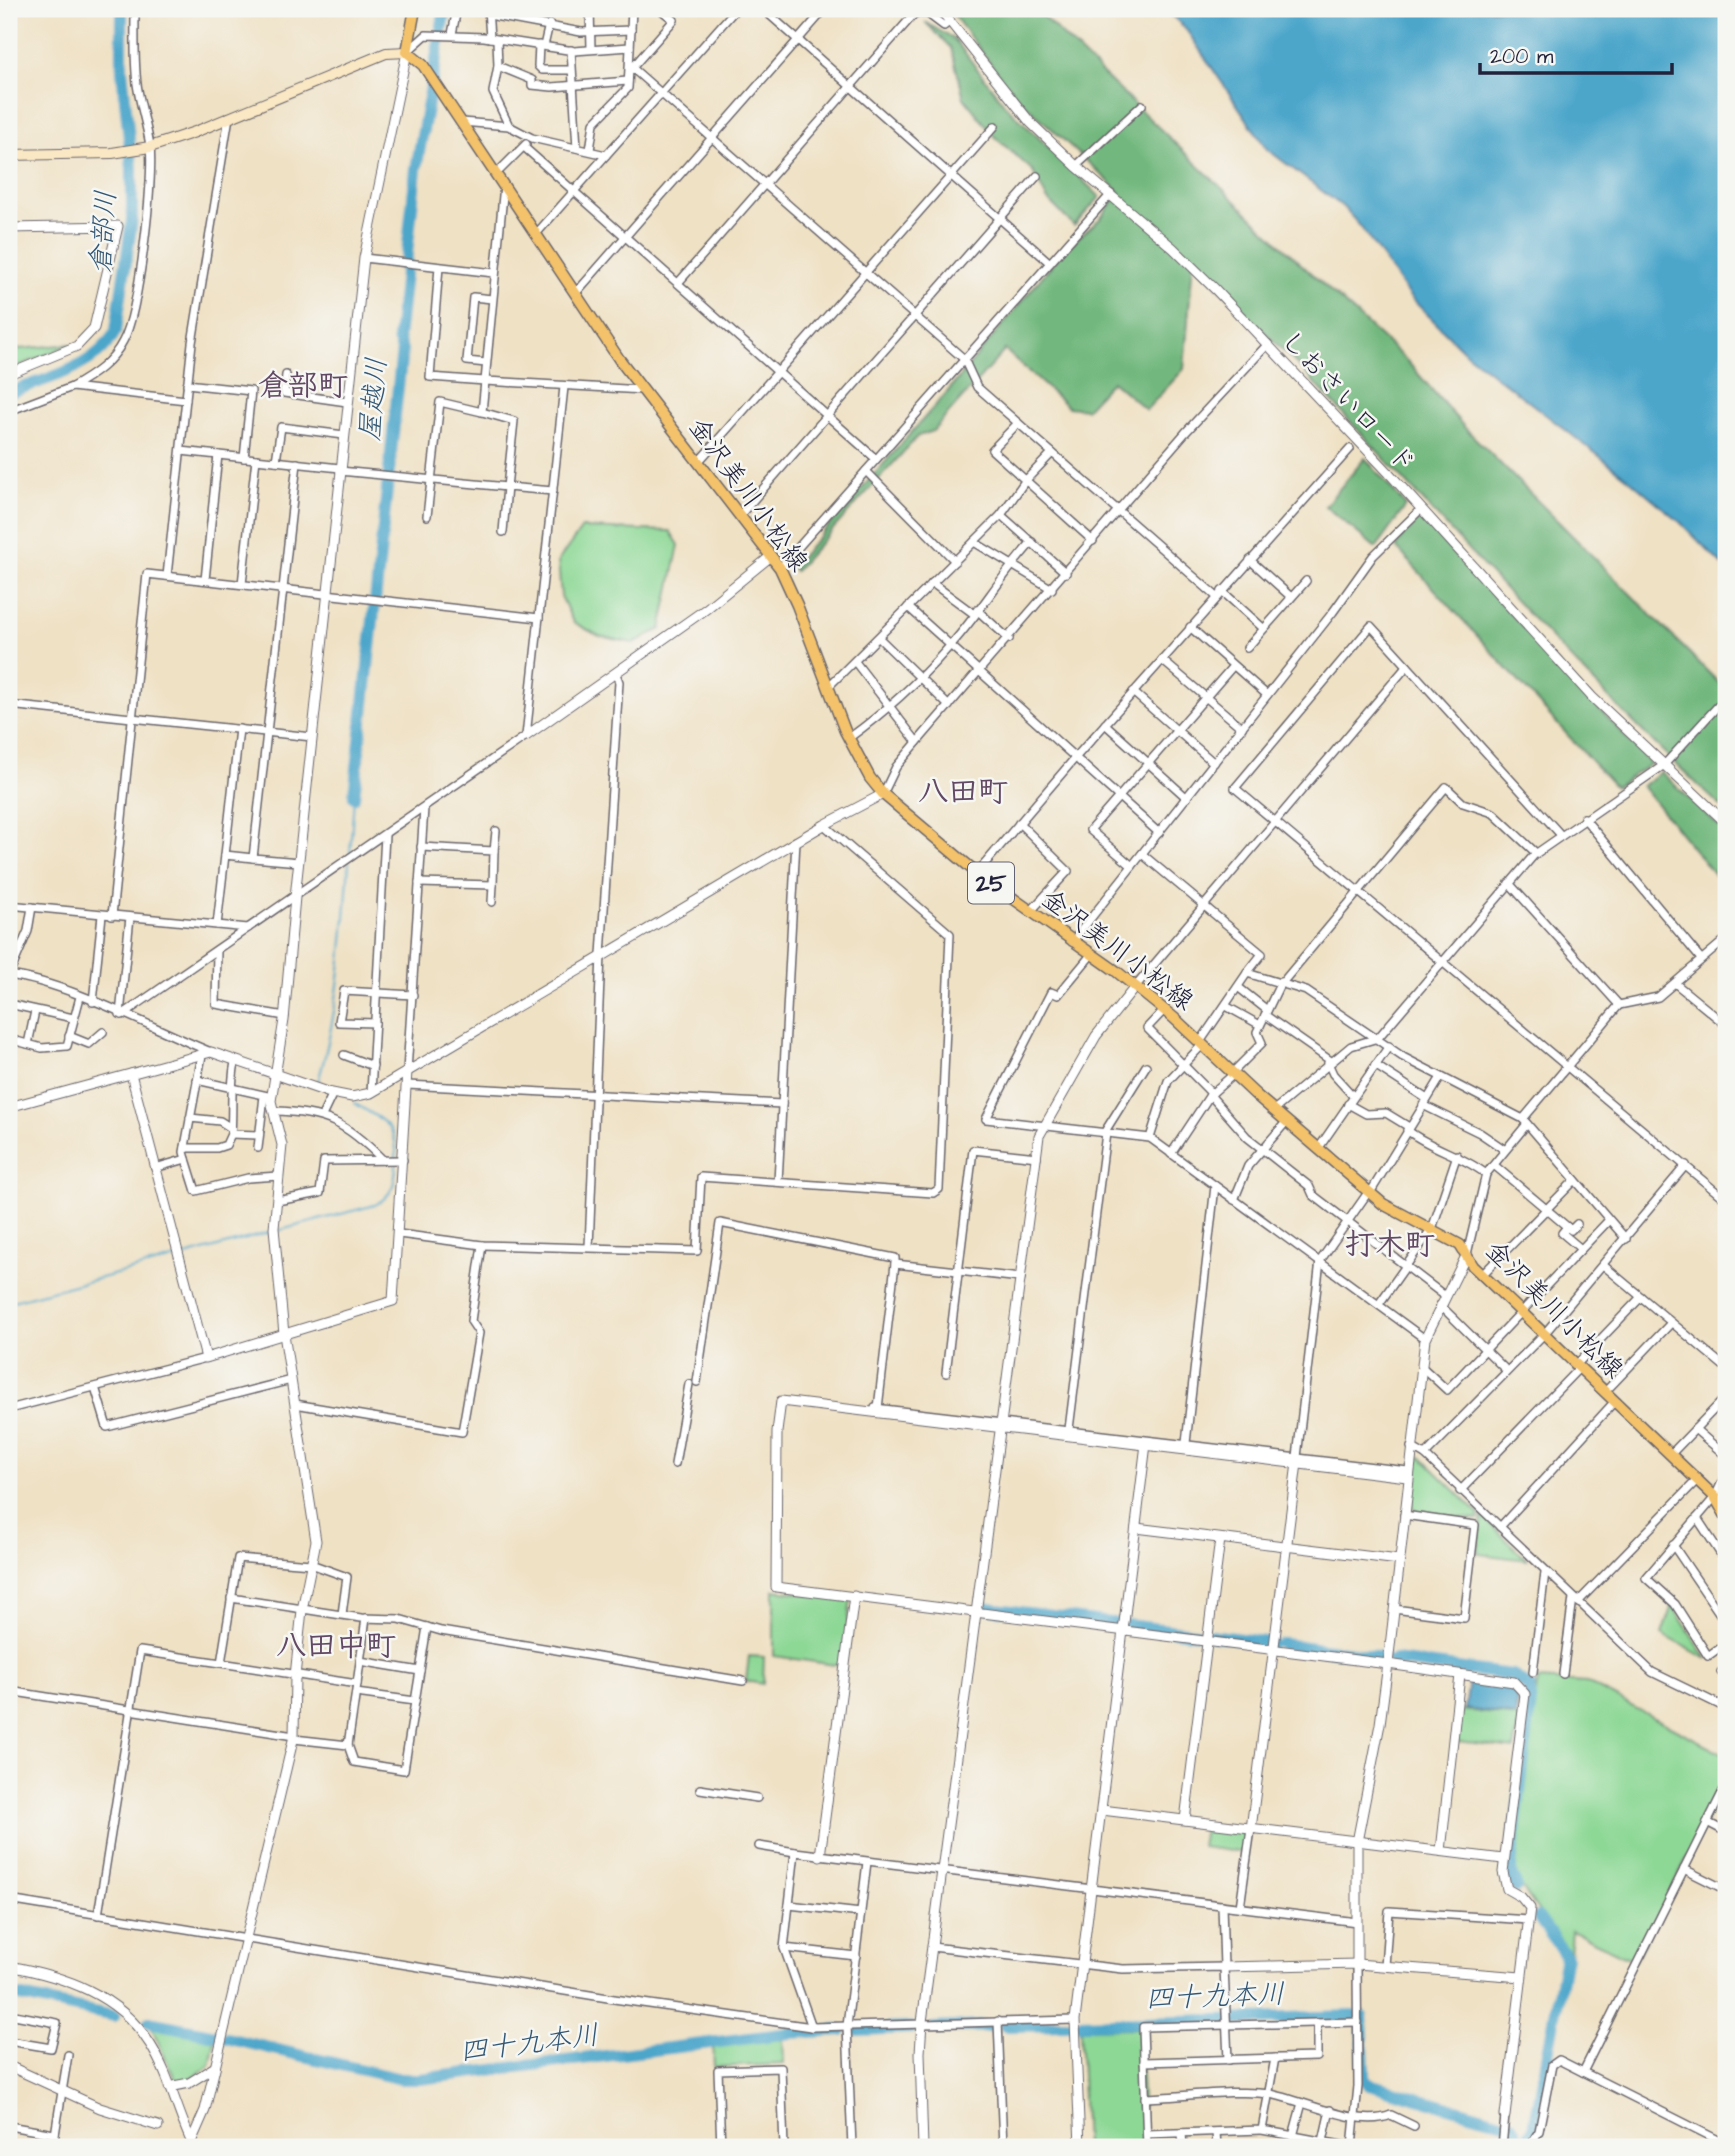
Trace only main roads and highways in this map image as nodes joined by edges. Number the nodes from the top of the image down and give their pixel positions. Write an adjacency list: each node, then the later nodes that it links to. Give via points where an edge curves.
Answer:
1 (415, 9): 2 (main road)
2 (407, 52): 3 (main road, via 386,53 148,147 112,153); 4 (main road, 金沢美川小松線 / 25, via 423,65 643,390 780,568 849,738 883,794 1030,912 1135,986 1398,1214 1460,1245 1482,1275 1715,1497)
3 (9, 155)
4 (1726, 1516)

